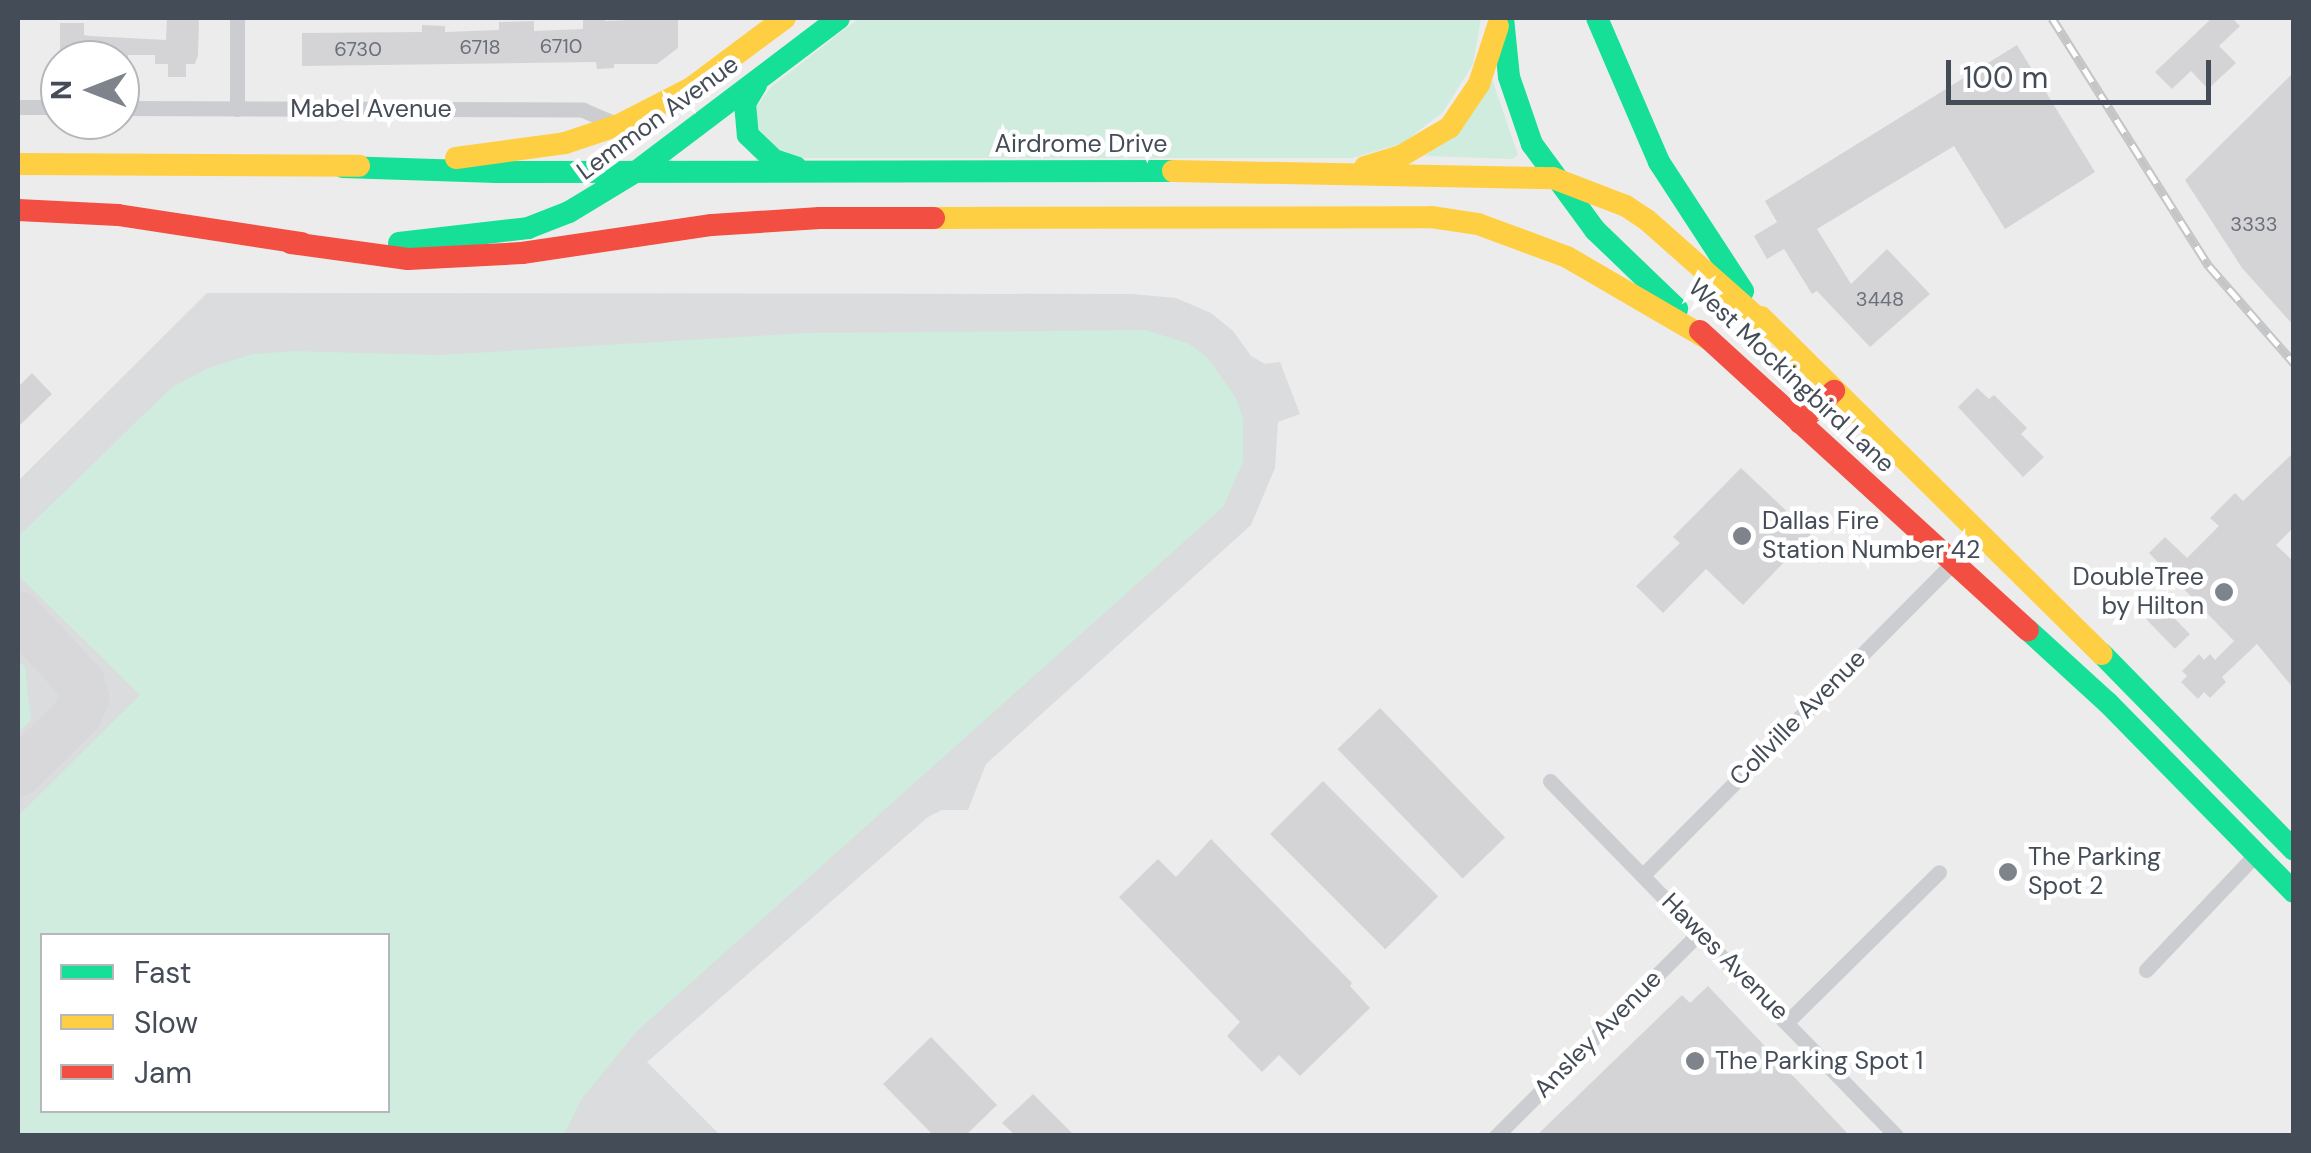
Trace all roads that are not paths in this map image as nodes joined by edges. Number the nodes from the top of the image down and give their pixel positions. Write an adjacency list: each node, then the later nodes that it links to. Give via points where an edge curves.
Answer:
1 (237, 18): 8 (street)
2 (785, 18): 9 (main road, Lemmon Avenue, via 691,88)
3 (839, 18): 6 (main road, Lemmon Avenue)
4 (1501, 18): 14 (main road, via 1478,84 1450,127 1401,156); 15 (main road, West Mockingbird Lane, via 1518,115)
5 (1597, 18): 18 (main road, West Mockingbird Lane, via 1659,162)
6 (772, 68): 12 (main road, Lemmon Avenue); 13 (main road, via 745,103 748,136 774,160)
7 (140, 108): 8 (street, Mabel Avenue)
8 (237, 109): 9 (street, Mabel Avenue, via 584,110)
9 (619, 125): 11 (main road, Lemmon Avenue, via 537,148)
10 (18, 164): 11 (main road, Lemmon Avenue)
11 (343, 167): 12 (main road, Airdrome Drive)
12 (637, 172): 13 (main road, Airdrome Drive); 17 (main road, Lemmon Avenue, via 528,228 410,244)
13 (814, 172): 14 (main road, Airdrome Drive)
14 (1345, 172): 15 (main road, Airdrome Drive)
15 (1553, 178): 18 (main road, Airdrome Drive, via 1647,220); 19 (main road, West Mockingbird Lane, via 1595,230)
16 (18, 210): 17 (main road, Lemmon Avenue, via 118,215)
17 (291, 243): 19 (main road, via 408,258 522,253 712,225 820,218 1431,216 1478,224 1567,257)
18 (1769, 328): 20 (main road, West Mockingbird Lane)
19 (1708, 340): 21 (main road, West Mockingbird Lane)
20 (1834, 390): 21 (main road); 23 (main road, West Mockingbird Lane)
21 (1800, 422): 22 (main road, West Mockingbird Lane)
22 (1954, 562): 24 (main road, West Mockingbird Lane); 30 (street, Collville Avenue)
23 (2081, 632): 24 (main road); 26 (main road, West Mockingbird Lane)
24 (2056, 655): 28 (main road, West Mockingbird Lane)
25 (1550, 781): 30 (street, Hawes Avenue)
26 (2276, 833): 27 (main road, West Mockingbird Lane); 28 (main road)
27 (2294, 850)
28 (2256, 854): 31 (main road, West Mockingbird Lane); 33 (street)
29 (1939, 872): 34 (street)
30 (1643, 875): 32 (street, Hawes Avenue)
31 (2294, 892)
32 (1700, 932): 34 (street, Hawes Avenue); 35 (street, Ansley Avenue)
33 (2146, 970)
34 (1788, 1021): 36 (street, Hawes Avenue)
35 (1496, 1136)
36 (1897, 1136)

